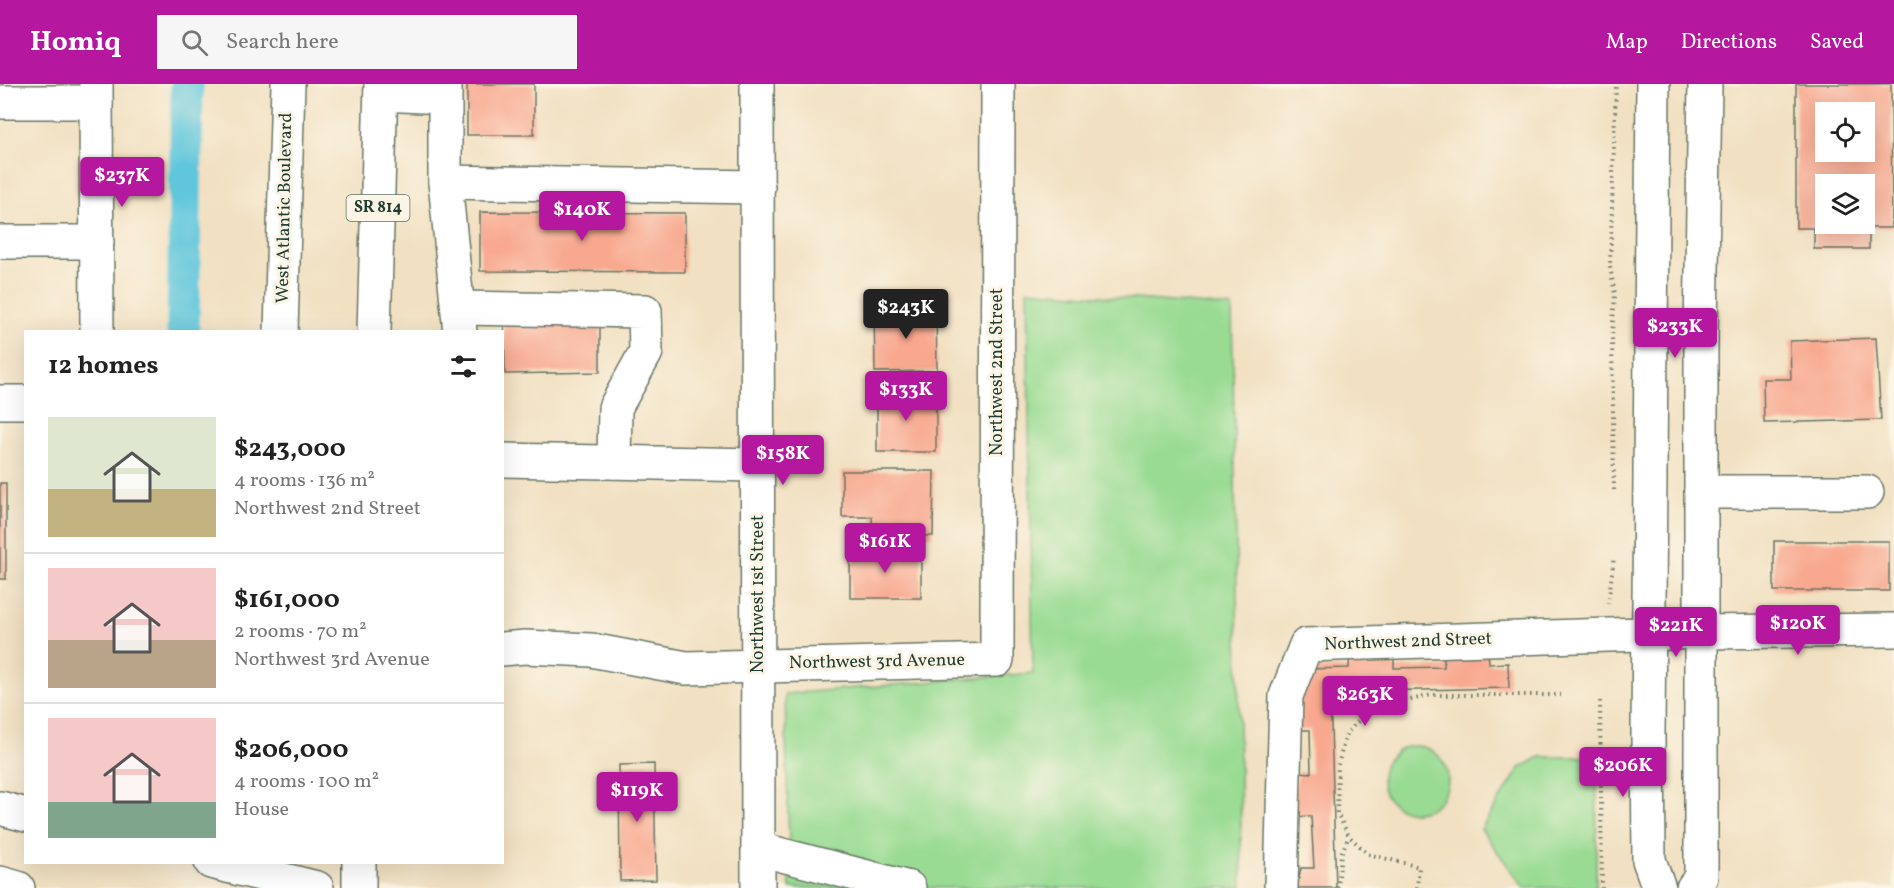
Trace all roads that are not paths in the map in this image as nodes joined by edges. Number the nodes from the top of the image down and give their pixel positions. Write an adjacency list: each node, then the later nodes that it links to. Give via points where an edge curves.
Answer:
1 (288, 84): 16 (main road, West Atlantic Boulevard)
2 (757, 84): 11 (main road, Northwest 1st Street)
3 (998, 84): 31 (main road, Northwest 2nd Street)
4 (1653, 84): 18 (main road)
5 (1705, 84): 19 (main road)
6 (381, 89): 7 (main road); 17 (main road, SR 814)
7 (444, 90): 10 (main road)
8 (96, 93): 9 (main road); 13 (main road)
9 (0, 102)
10 (445, 182): 11 (main road); 14 (main road)
11 (758, 187): 24 (main road, Northwest 1st Street)
12 (0, 242): 13 (main road)
13 (96, 242): 15 (main road)
14 (459, 320): 23 (main road, via 645,311 646,352 615,408)
15 (97, 330)
16 (281, 330)
17 (374, 330)
18 (1649, 333): 19 (main road); 29 (main road)
19 (1701, 333): 25 (main road)
20 (0, 402): 21 (main road)
21 (24, 402)
22 (504, 460): 23 (main road)
23 (614, 462): 24 (main road)
24 (757, 465): 32 (main road, Northwest 1st Street)
25 (1701, 492): 26 (main road); 28 (main road)
26 (1867, 492)
27 (1894, 630): 28 (main road)
28 (1702, 632): 29 (main road); 47 (main road, via 1701,877)
29 (1649, 633): 45 (main road, Northwest 2nd Street, via 1306,645 1286,696); 46 (main road, via 1649,860)
30 (504, 649): 32 (main road, Northwest 3rd Avenue, via 525,646 591,650 686,668)
31 (997, 660): 32 (main road, Northwest 3rd Avenue)
32 (758, 664): 35 (main road, Northwest 1st Street)
33 (0, 808): 34 (main road)
34 (24, 815)
35 (759, 849): 43 (main road, Northwest 1st Street); 44 (main road)
36 (219, 864): 38 (main road)
37 (359, 864): 42 (main road)
38 (265, 875): 41 (main road)
39 (0, 883): 40 (main road)
40 (18, 888)
41 (317, 888)
42 (358, 888)
43 (758, 888)
44 (909, 888)
45 (1281, 888)
46 (1659, 888)
47 (1693, 888)

